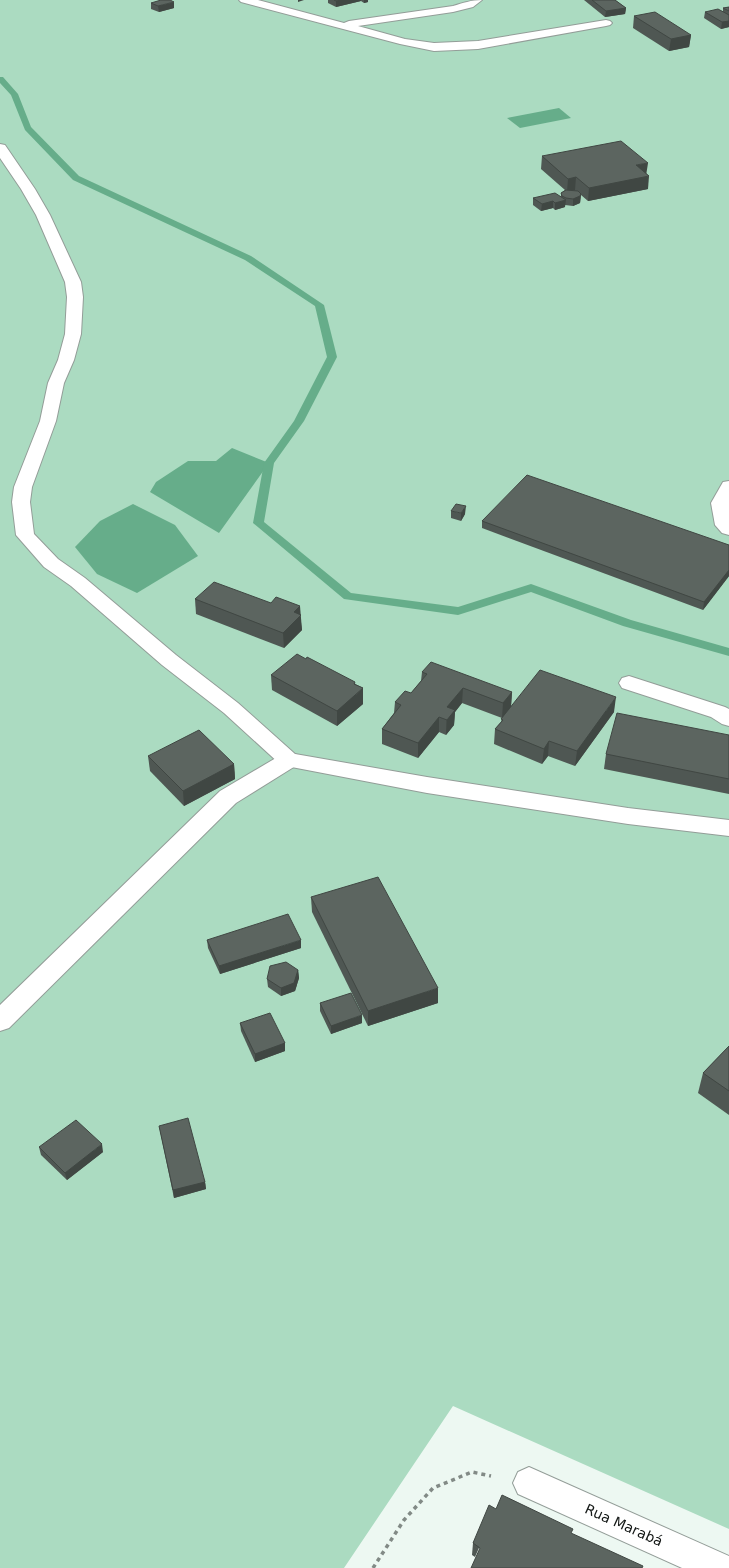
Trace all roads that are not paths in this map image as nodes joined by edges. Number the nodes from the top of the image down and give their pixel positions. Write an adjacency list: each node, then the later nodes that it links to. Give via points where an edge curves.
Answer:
1 (245, 0): 4 (main road)
2 (476, 0): 4 (main road, via 469,5 453,9)
3 (606, 23): 4 (main road, via 478,44 434,47 404,42)
4 (344, 25)
5 (0, 148): 10 (main road, via 43,215 73,282 75,297 73,334 66,360 56,383 48,421 23,487 21,502 25,535 51,563 78,582 169,660 231,708)
6 (729, 486): 7 (main road, via 720,503 724,525)
7 (729, 529)
8 (629, 683): 9 (main road, via 718,712)
9 (729, 719)
10 (290, 760): 11 (main road, via 427,785 628,816); 12 (main road, via 228,797)
11 (729, 828)
12 (0, 1021)
13 (529, 1483): 14 (main road, Rua Marabá)
14 (719, 1568)

